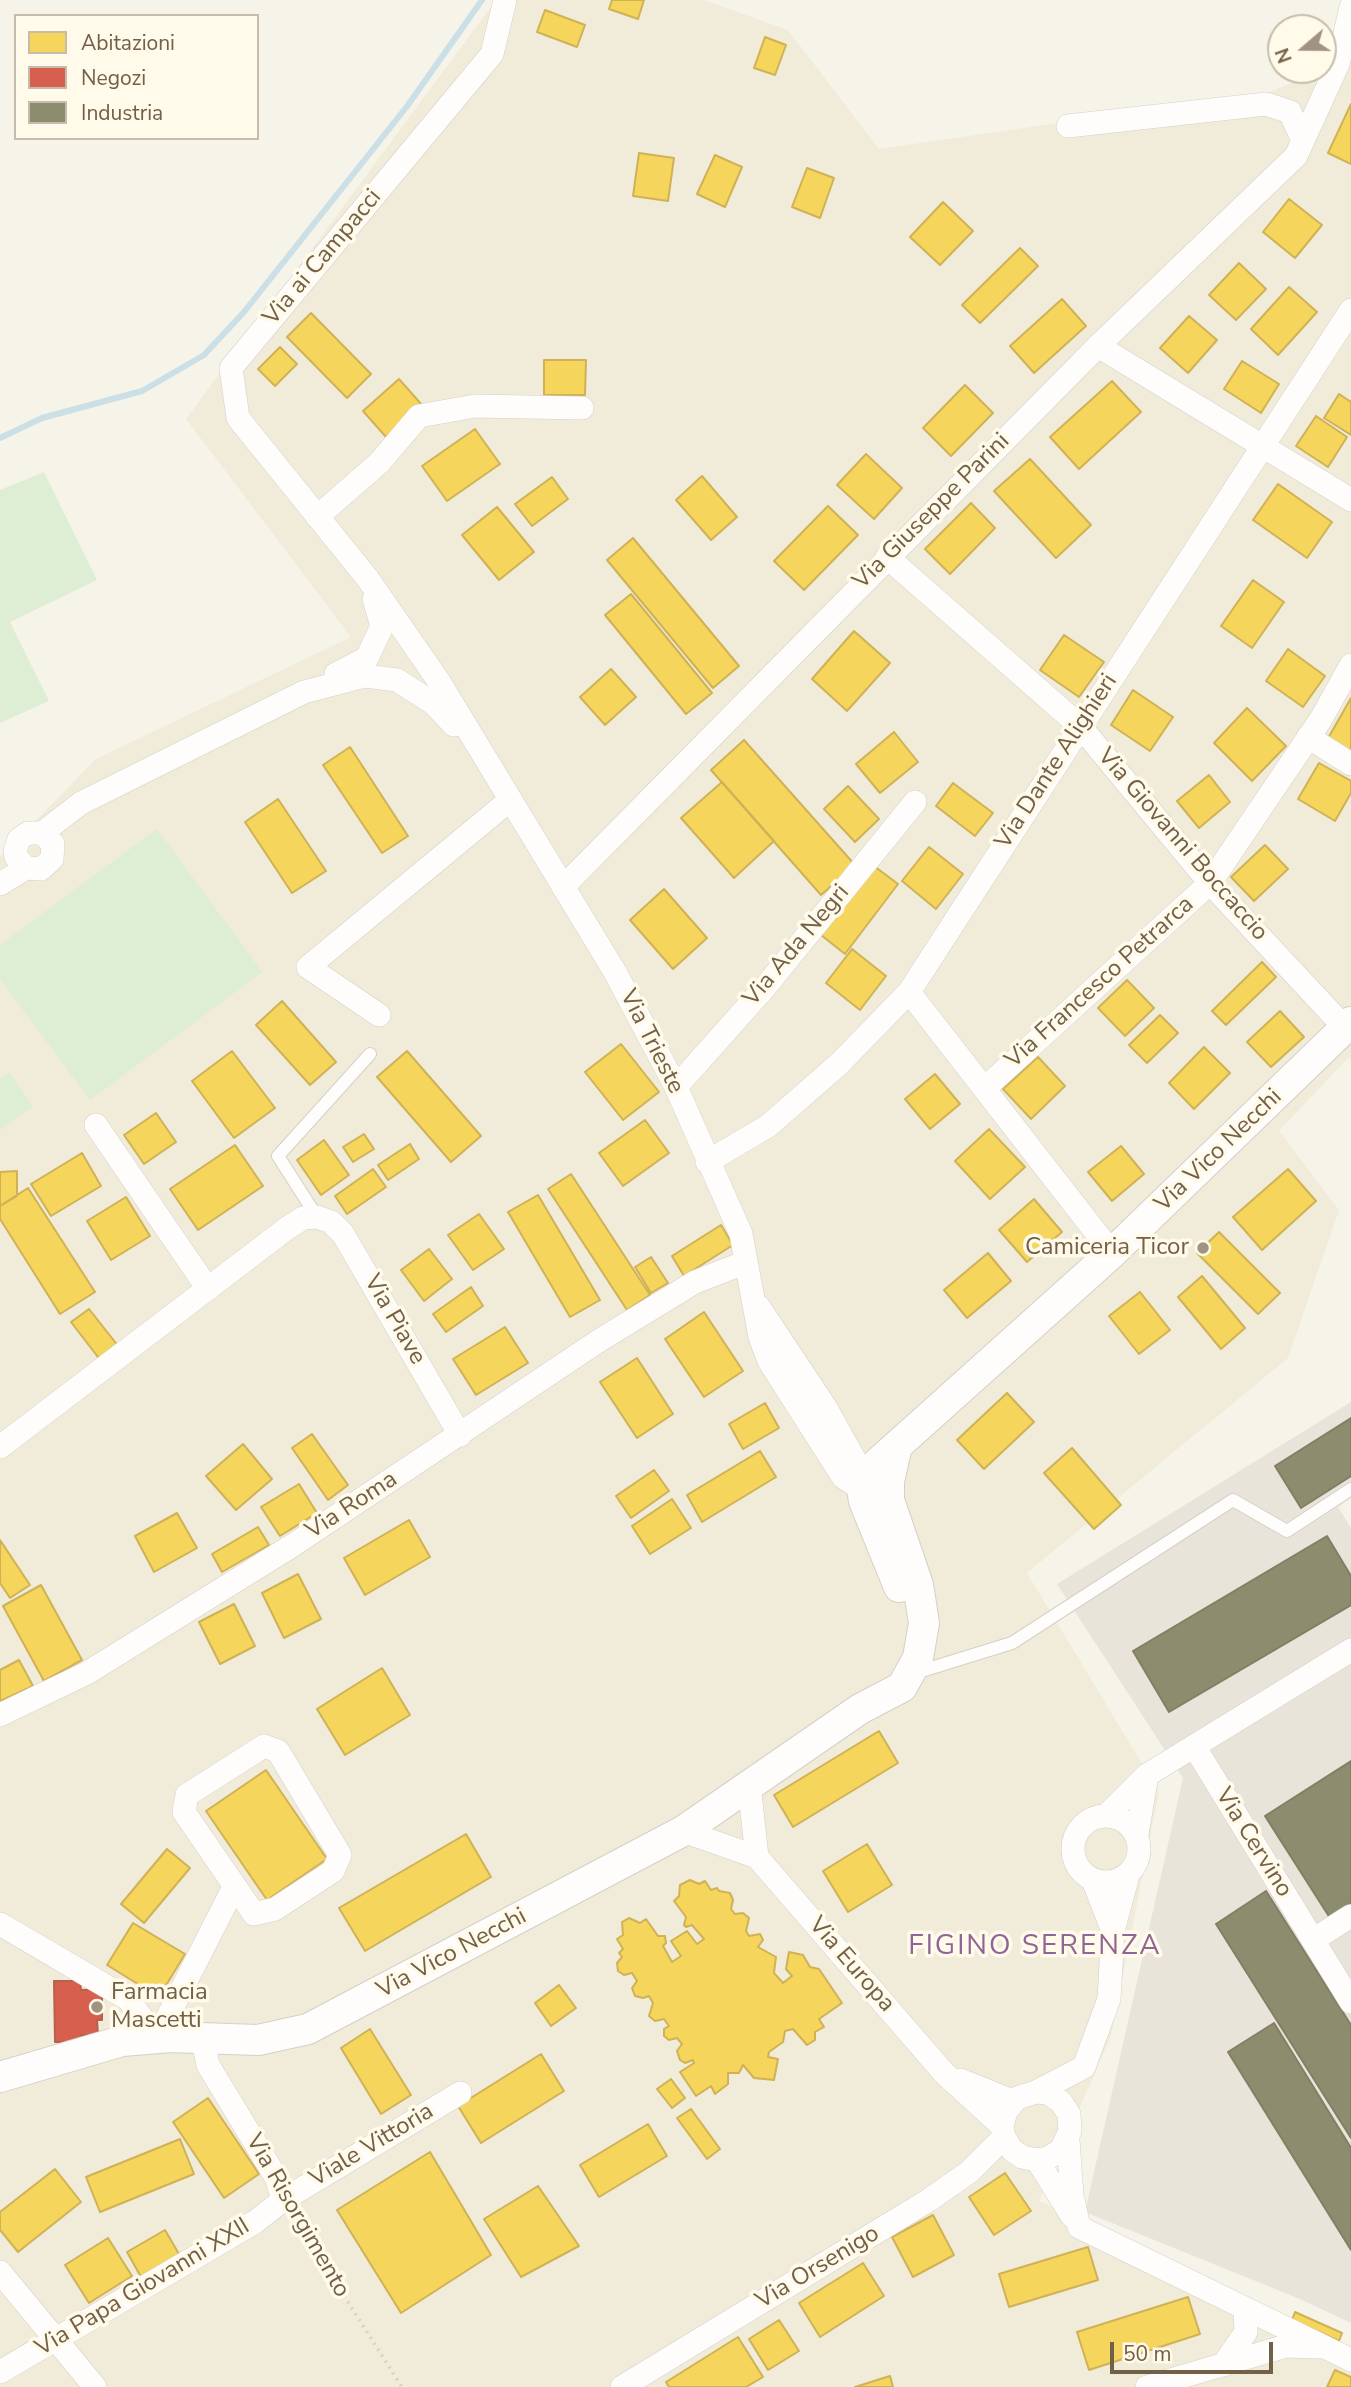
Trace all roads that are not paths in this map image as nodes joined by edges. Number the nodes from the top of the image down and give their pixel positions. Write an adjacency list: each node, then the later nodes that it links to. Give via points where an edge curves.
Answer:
1 (505, 0): 10 (street, Via ai Campacci, via 492,54 232,368 238,418)
2 (1351, 7): 4 (street, Via Giuseppe Parini, via 1338,64)
3 (1068, 126): 4 (street, via 1266,104 1290,111)
4 (1303, 141): 6 (street, Via Giuseppe Parini, via 1296,156)
5 (1351, 310): 8 (street, Via Dante Alighieri)
6 (1098, 346): 8 (street); 11 (street, Via Giuseppe Parini)
7 (582, 408): 10 (street, via 475,405 419,416 379,463)
8 (1263, 449): 9 (street); 15 (street, Via Dante Alighieri)
9 (1351, 500)
10 (317, 517): 12 (street, Via ai Campacci)
11 (887, 557): 15 (street, Via Giovanni Boccaccio); 26 (street, Via Giuseppe Parini)
12 (368, 579): 14 (street, via 382,626 367,657); 17 (street, Via ai Campacci, via 438,680)
13 (1351, 665): 16 (street, Via Francesco Petrarca)
14 (304, 692): 17 (street, via 365,676 397,680 433,703); 21 (street, via 81,803)
15 (1080, 726): 24 (street, Via Giovanni Boccaccio); 27 (street, Via Dante Alighieri)
16 (1308, 737): 18 (street); 24 (street, Via Francesco Petrarca)
17 (482, 756): 19 (street, Via Trieste)
18 (1351, 764)
19 (510, 800): 26 (street, Via Trieste); 28 (street, via 308,967)
20 (915, 802): 31 (street, Via Ada Negri, via 766,986)
21 (48, 840): 22 (street, via 28,833 19,839); 22 (street, via 54,853 47,865 41,869)
22 (21, 860): 23 (street); 25 (street)
23 (0, 870)
24 (1210, 883): 29 (street, Via Giovanni Boccaccio); 32 (street, Via Francesco Petrarca)
25 (0, 884)
26 (563, 887): 31 (street, Via Trieste)
27 (909, 992): 32 (street); 34 (street, Via Dante Alighieri, via 839,1064 768,1126)
28 (379, 1015)
29 (1348, 1025): 36 (street, Via Vico Necchi)
30 (370, 1054): 35 (lane, Via Piave, via 278,1156)
31 (676, 1087): 34 (street, Via Trieste)
32 (985, 1088): 36 (street)
33 (96, 1125): 38 (street)
34 (707, 1162): 37 (street, Via Trieste, via 741,1234)
35 (317, 1217): 38 (street, via 303,1218 286,1229); 39 (street, Via Piave, via 331,1222 358,1258)
36 (1112, 1253): 41 (street, Via Vico Necchi)
37 (751, 1284): 39 (street, Via Roma, via 736,1266 695,1282); 42 (street, Via Trieste, via 826,1408)
38 (208, 1289): 40 (street)
39 (460, 1435): 48 (street, Via Roma, via 88,1673)
40 (0, 1447)
41 (895, 1455): 42 (street, Via Vico Necchi); 44 (street, via 889,1500)
42 (865, 1484): 44 (street, via 891,1537); 47 (street, Via Vico Necchi, via 901,1591 905,1623 895,1665)
43 (1351, 1489): 46 (lane, via 1287,1531 1233,1500 1012,1643)
44 (908, 1557): 46 (street, via 923,1601 924,1623 923,1643)
45 (1351, 1650): 49 (street)
46 (912, 1674): 47 (street, Via Vico Necchi, via 902,1687)
47 (860, 1709): 51 (street, Via Vico Necchi)
48 (0, 1715)
49 (1194, 1746): 50 (street); 62 (street, Via Cervino)
50 (1147, 1775): 52 (street); 54 (street)
51 (749, 1784): 53 (street, Via Vico Necchi); 55 (street)
52 (1107, 1815): 54 (street, via 1121,1819); 57 (street, via 1086,1822 1074,1840 1075,1861)
53 (683, 1831): 55 (street, Via Europa); 65 (street, Via Vico Necchi, via 309,2029 275,2038)
54 (1137, 1834): 56 (street, via 1137,1863)
55 (757, 1857): 67 (street, Via Europa)
56 (1128, 1875): 57 (street, via 1105,1883); 61 (street)
57 (1093, 1880): 61 (street)
58 (234, 1887): 58 (street, via 184,1812 187,1795 264,1746 278,1751 340,1855 333,1871 275,1909 254,1914); 64 (street)
59 (1351, 1916): 62 (street)
60 (0, 1924): 64 (street, via 128,1999)
61 (1114, 1931): 66 (street, via 1109,1999)
62 (1313, 1940): 63 (street, Via Cervino)
63 (1351, 2002)
64 (157, 2038): 65 (street, Via Vico Necchi); 68 (street, Via Vico Necchi, via 122,2041)
65 (203, 2040): 77 (street, Via Risorgimento, via 208,2065 277,2179)
66 (1084, 2067): 69 (street); 72 (street)
67 (944, 2073): 71 (street); 73 (street, Via Europa)
68 (0, 2077)
69 (1037, 2092): 71 (street); 72 (street, via 1061,2102)
70 (460, 2093): 77 (street, Viale Vittoria)
71 (1012, 2101): 73 (street)
72 (1069, 2114): 74 (street)
73 (1003, 2132): 75 (street, via 1012,2150); 76 (street, Via Orsenigo)
74 (1068, 2140): 75 (street, via 1048,2158); 78 (street)
75 (1030, 2159): 76 (street); 78 (street)
76 (969, 2172): 87 (street, Via Orsenigo)
77 (283, 2200): 81 (street, Via Papa Giovanni XXII, via 255,2222)
78 (1079, 2227): 80 (street)
79 (0, 2272): 81 (street)
80 (1245, 2308): 82 (street); 84 (street, via 1246,2332)
81 (56, 2339): 85 (street, Via Papa Giovanni XXII); 86 (street)
82 (1327, 2348): 83 (street); 84 (street, via 1286,2346)
83 (1351, 2360)
84 (1223, 2365): 88 (street)
85 (0, 2372)
86 (95, 2387)
87 (622, 2387)
88 (1147, 2387)

